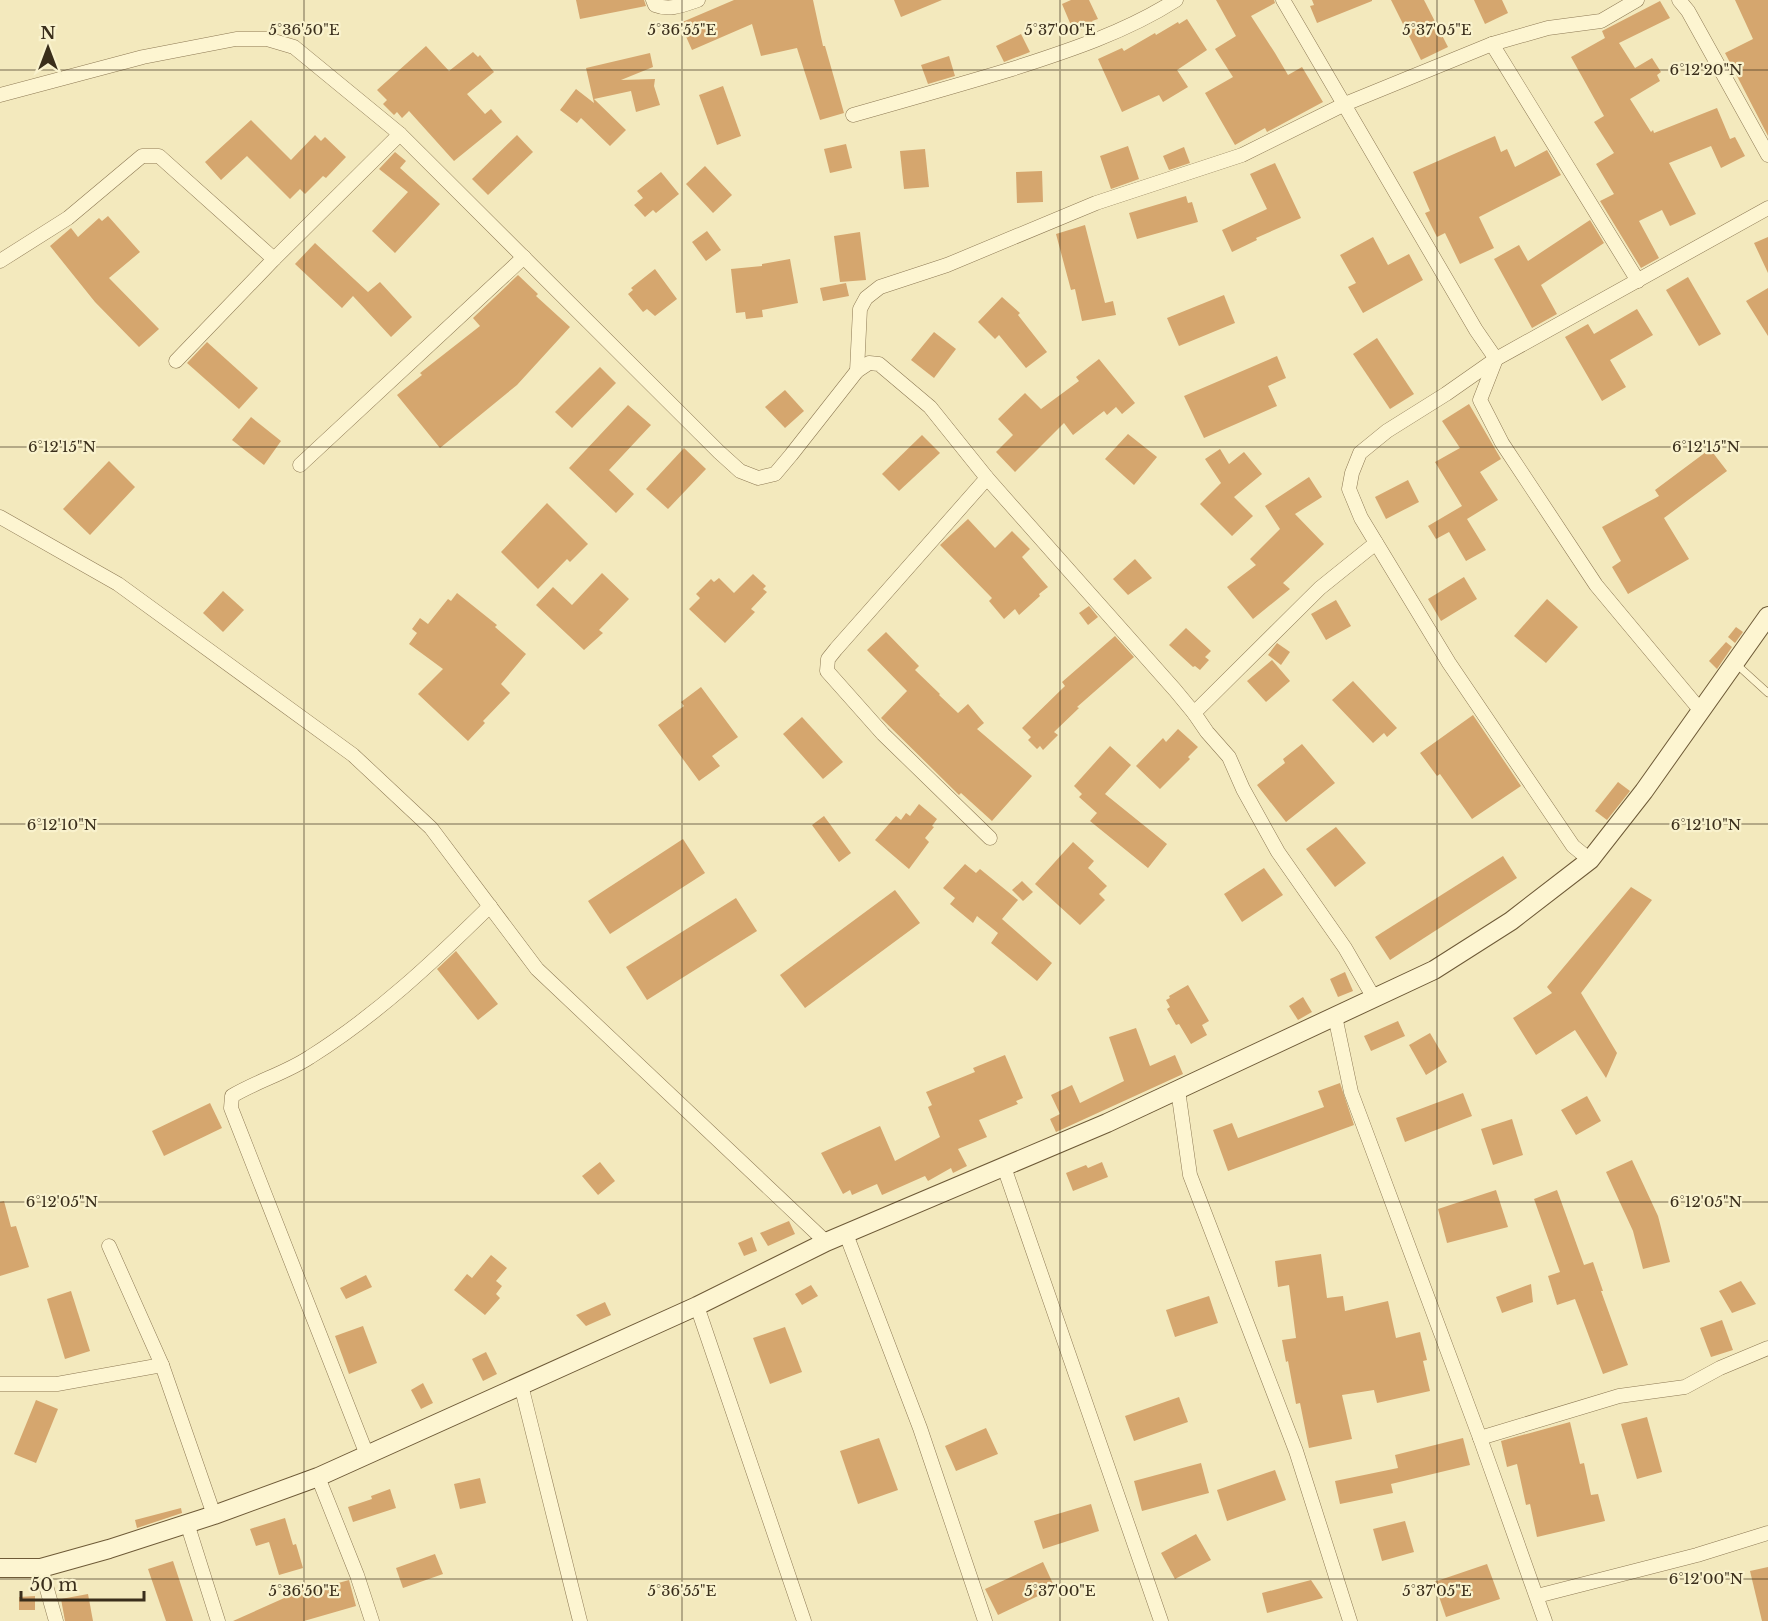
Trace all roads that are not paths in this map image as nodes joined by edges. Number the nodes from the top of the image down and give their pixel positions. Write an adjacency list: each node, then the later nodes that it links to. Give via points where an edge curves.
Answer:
1 (653, 0): 2 (street, via 664,9)
2 (698, 0)
3 (1176, 0): 10 (street, via 1155,14 1071,50)
4 (1283, 0): 9 (street)
5 (1637, 0): 7 (street, via 1601,21 1548,28)
6 (1679, 0): 12 (street)
7 (1492, 44): 9 (street); 17 (street)
8 (0, 95): 11 (street, via 143,57 236,39 267,39 294,47)
9 (1345, 104): 18 (street); 20 (street, via 1242,154 1096,203 947,265 880,286 860,309)
10 (853, 115)
11 (400, 134): 14 (street); 15 (street)
12 (1768, 155)
13 (1768, 208): 17 (street)
14 (524, 257): 20 (street, via 719,452 740,471 759,478 775,474); 21 (street)
15 (274, 259): 16 (street, via 159,156 152,154 142,156 68,218); 19 (street)
16 (0, 261)
17 (1638, 281): 18 (street)
18 (1496, 359): 24 (street, via 1360,453 1349,489 1360,518); 28 (street, via 1480,400 1502,443 1596,585)
19 (176, 361)
20 (857, 370): 22 (street, via 869,363 888,369 930,407)
21 (300, 465)
22 (987, 478): 29 (street); 30 (street, via 836,648 828,659 827,671 883,734)
23 (0, 517): 32 (street, via 118,584 353,755 431,828)
24 (1376, 543): 29 (street, via 1320,588); 31 (street, via 1449,663 1573,846)
25 (1768, 616): 26 (street)
26 (1735, 663): 27 (lane); 28 (street)
27 (1768, 693)
28 (1701, 711): 31 (street)
29 (1194, 713): 33 (street, via 1229,757 1278,852 1345,948)
30 (990, 838)
31 (1590, 861): 33 (street, via 1502,927 1434,970)
32 (490, 906): 38 (street, via 537,969); 46 (street, via 440,955 346,1034 307,1059 232,1096 231,1108)
33 (1374, 998): 34 (street)
34 (1335, 1016): 35 (street); 45 (street, via 1351,1092)
35 (1178, 1090): 36 (street); 61 (street, via 1190,1175 1296,1451)
36 (1004, 1167): 37 (street); 60 (street)
37 (846, 1234): 38 (street); 59 (street, via 920,1428)
38 (826, 1242): 40 (street)
39 (109, 1245): 42 (street)
40 (697, 1306): 44 (street); 58 (street)
41 (1768, 1348): 45 (street, via 1685,1387 1619,1396)
42 (162, 1365): 43 (street, via 57,1384); 48 (street)
43 (0, 1384)
44 (521, 1385): 46 (street); 57 (street)
45 (1480, 1438): 53 (street)
46 (368, 1455): 47 (street)
47 (318, 1477): 48 (street); 56 (street)
48 (214, 1515): 49 (street)
49 (187, 1523): 52 (street); 55 (street)
50 (1768, 1533): 53 (street)
51 (0, 1568): 52 (street)
52 (41, 1568): 54 (street)
53 (1537, 1596): 62 (street)
54 (56, 1621)
55 (218, 1621)
56 (372, 1621)
57 (580, 1621)
58 (804, 1621)
59 (986, 1621)
60 (1161, 1621)
61 (1350, 1621)
62 (1545, 1621)

